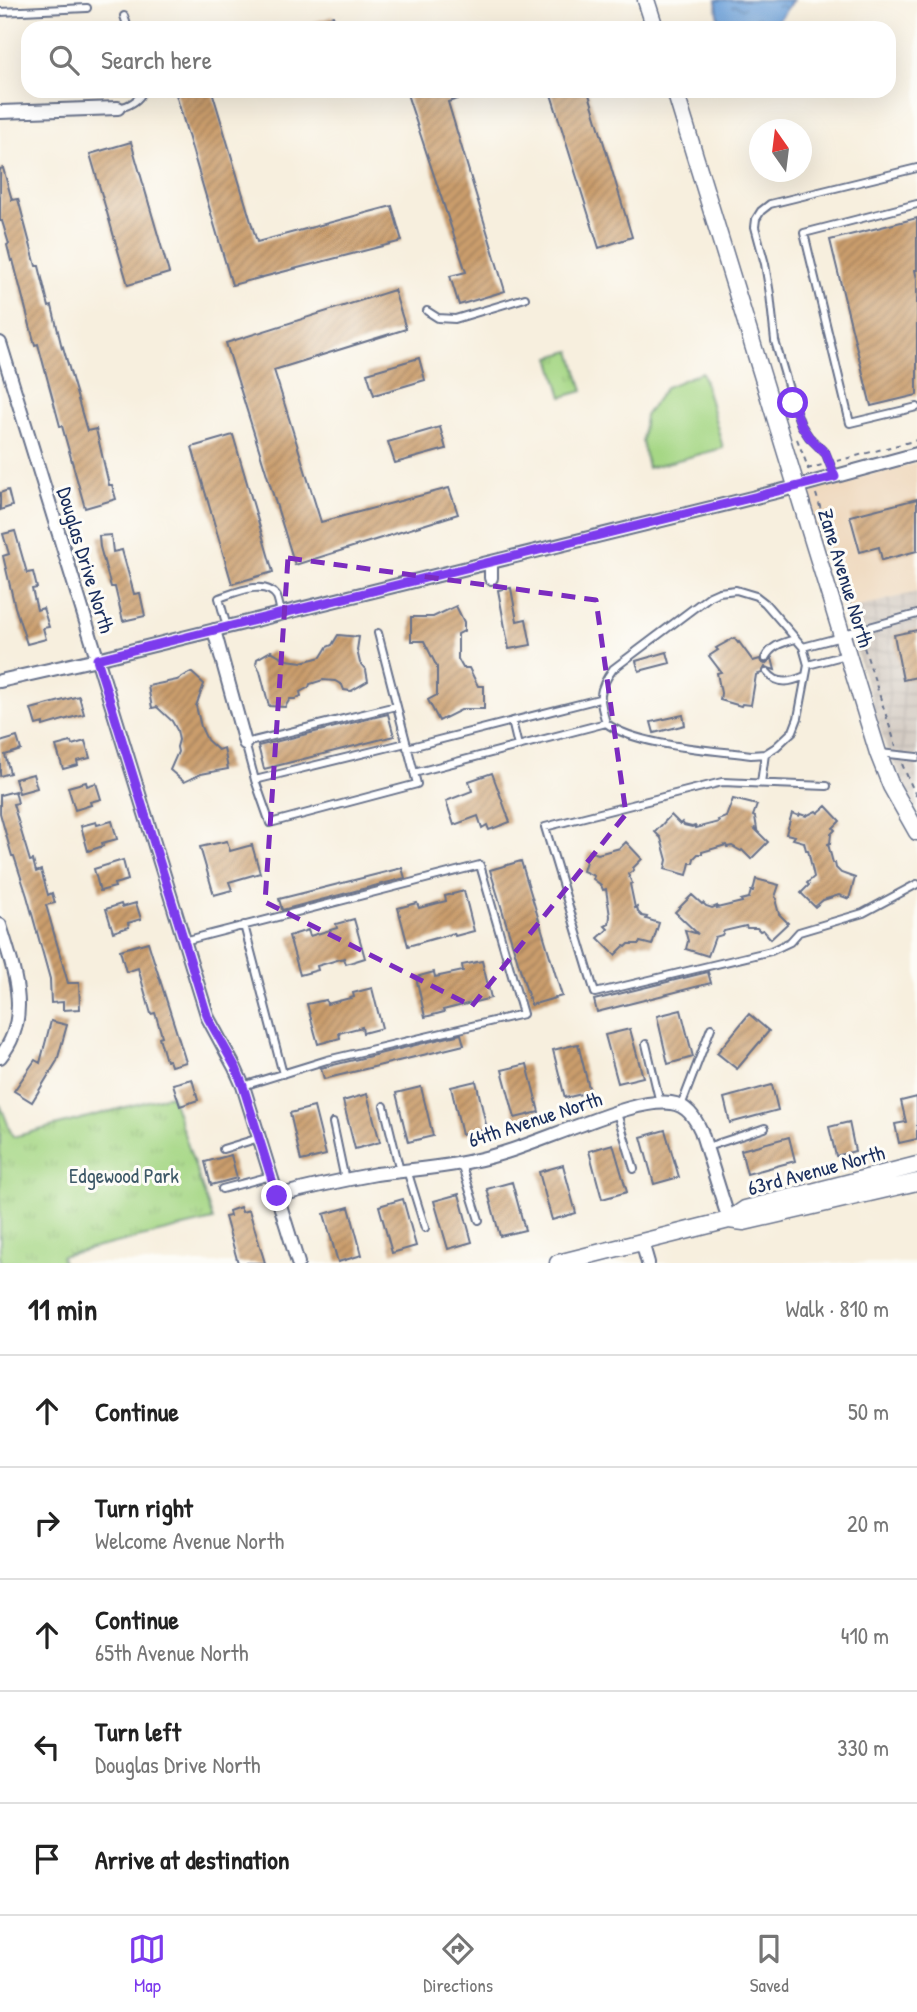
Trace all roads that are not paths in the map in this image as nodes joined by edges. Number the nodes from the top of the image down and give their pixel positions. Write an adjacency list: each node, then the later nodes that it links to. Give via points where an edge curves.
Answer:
1 (646, 0): 6 (street)
2 (87, 8): 3 (lane)
3 (0, 12)
4 (124, 16): 5 (lane)
5 (126, 21)
6 (653, 21)
7 (140, 98): 9 (lane)
8 (677, 98): 19 (street, Zane Avenue North)
9 (118, 108): 10 (street)
10 (0, 111)
11 (917, 168): 18 (lane, via 770,204 756,219 775,341 793,403 801,425 826,454)
12 (917, 204): 16 (lane, via 804,233 850,424)
13 (525, 298): 14 (lane, via 455,319 438,318)
14 (427, 311)
15 (0, 343): 31 (street, Douglas Drive North)
16 (917, 407)
17 (917, 454): 18 (street)
18 (835, 477): 19 (street)
19 (796, 487): 20 (street); 26 (street, Zane Avenue North)
20 (491, 562): 21 (street); 22 (street)
21 (491, 578)
22 (281, 614): 24 (street); 24 (lane, via 276,596 256,587 219,598)
23 (917, 614): 26 (lane)
24 (220, 629): 31 (street); 40 (street)
25 (378, 633): 37 (lane)
26 (842, 636): 28 (lane); 29 (street, Zane Avenue North)
27 (795, 639): 28 (lane); 30 (lane, via 776,645); 36 (lane, via 756,596 736,590 719,593 613,669)
28 (803, 647): 32 (lane)
29 (848, 655): 32 (lane); 43 (street, Zane Avenue North)
30 (765, 658)
31 (97, 659): 35 (street); 54 (street, Douglas Drive North)
32 (808, 665): 34 (lane)
33 (768, 672): 34 (lane, via 785,682)
34 (805, 676): 44 (lane, via 793,732)
35 (0, 681)
36 (599, 699): 38 (lane); 39 (lane)
37 (396, 706): 40 (lane); 41 (lane)
38 (513, 721): 41 (lane); 42 (lane)
39 (607, 723): 42 (lane); 44 (lane, via 655,742)
40 (245, 743): 47 (lane)
41 (406, 745): 46 (lane); 47 (lane)
42 (518, 746): 46 (lane)
43 (878, 753): 45 (lane); 50 (street, Zane Avenue North)
44 (765, 754): 48 (lane)
45 (917, 757)
46 (414, 773): 47 (lane, via 416,784 270,823)
47 (255, 780)
48 (761, 783): 49 (lane); 51 (lane, via 709,784 545,827 596,993 771,951 799,932 863,913)
49 (827, 786)
50 (917, 832)
51 (917, 884)
52 (0, 925): 57 (street, via 19,997 12,1036)
53 (244, 926): 54 (lane); 58 (lane); 58 (lane, via 480,865 523,1014)
54 (184, 941): 59 (street, Douglas Drive North, via 208,1018)
55 (711, 1028): 62 (lane)
56 (646, 1044): 60 (lane)
57 (0, 1057)
58 (283, 1074): 59 (lane)
59 (243, 1086): 66 (street, Douglas Drive North)
60 (660, 1103): 62 (street, 64th Avenue North); 63 (street, 64th Avenue North)
61 (384, 1106): 72 (lane)
62 (681, 1106): 67 (street, via 695,1118)
63 (617, 1113): 69 (street, 64th Avenue North, via 511,1152); 71 (lane)
64 (333, 1123): 74 (lane)
65 (765, 1128): 67 (lane)
66 (259, 1138): 68 (lane); 73 (street, Douglas Drive North)
67 (707, 1147): 79 (street)
68 (223, 1149)
69 (461, 1163): 72 (street, 64th Avenue North); 78 (lane)
70 (917, 1165): 79 (street, 63rd Avenue North, via 745,1209)
71 (634, 1169)
72 (403, 1171): 74 (street, 64th Avenue North); 80 (lane)
73 (271, 1176): 76 (lane); 77 (street, Douglas Drive North)
74 (345, 1180): 77 (street, 64th Avenue North)
75 (917, 1182): 79 (street, 63rd Avenue North, via 744,1222)
76 (222, 1189)
77 (277, 1196): 82 (street, Douglas Drive North)
78 (479, 1220)
79 (729, 1220): 81 (street, 63rd Avenue North)
80 (425, 1228)
81 (642, 1242): 83 (street, 63rd Avenue North); 84 (street)
82 (298, 1263)
83 (558, 1263)
84 (648, 1263)

